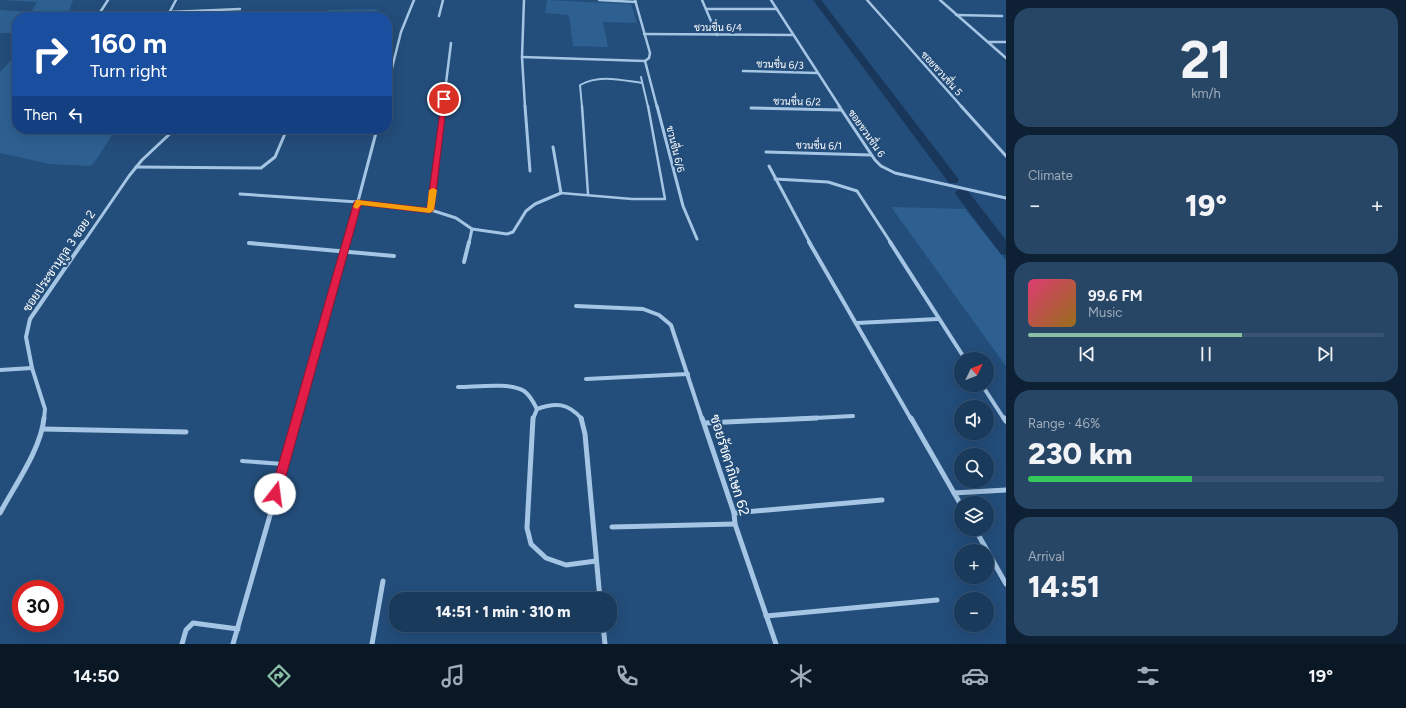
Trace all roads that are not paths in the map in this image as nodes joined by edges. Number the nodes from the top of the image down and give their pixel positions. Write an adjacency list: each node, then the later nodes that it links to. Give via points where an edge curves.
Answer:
1 (108, 0): 15 (street)
2 (176, 0): 16 (street)
3 (414, 0): 29 (street, via 401,32)
4 (443, 0): 18 (street)
5 (524, 0): 26 (street)
6 (599, 0): 11 (street)
7 (702, 0): 13 (street)
8 (771, 0): 14 (street, ซอยชวนชื่น 6)
9 (866, 0): 42 (street, ซอยชวนชื่น 5)
10 (940, 0): 17 (street)
11 (635, 1): 20 (street)
12 (240, 9): 16 (street)
13 (706, 9): 14 (street); 21 (street)
14 (777, 10): 22 (street, ซอยชวนชื่น 6)
15 (100, 12)
16 (169, 12)
17 (956, 15): 19 (street); 23 (street)
18 (439, 16)
19 (1002, 16)
20 (644, 34): 21 (street, ชวนชื่น 6/4); 28 (street, via 651,56)
21 (717, 35): 22 (street, ชวนชื่น 6/4)
22 (792, 35): 31 (street, ซอยชวนชื่น 6)
23 (988, 42): 24 (street); 27 (street)
24 (1006, 42)
25 (451, 43): 52 (street)
26 (522, 57): 28 (street); 45 (street)
27 (1006, 58)
28 (645, 61): 54 (street, ชวนชื่น 6/6, via 683,206)
29 (392, 68)
30 (743, 71): 31 (street, ชวนชื่น 6/3)
31 (817, 73): 35 (street, ซอยชวนชื่น 6)
32 (641, 77): 33 (lane)
33 (642, 83): 49 (lane, via 595,78 580,85); 49 (lane, via 654,133 665,199 632,199)
34 (751, 108): 35 (street, ชวนชื่น 6/2)
35 (841, 110): 41 (street, ซอยชวนชื่น 6)
36 (170, 134): 44 (street, ซอยประชานุกูล 3 ซอย 2)
37 (284, 134): 44 (street, via 276,158 261,168)
38 (376, 134): 51 (street)
39 (553, 147): 47 (street)
40 (766, 152): 41 (street, ชวนชื่น 6/1)
41 (871, 155): 50 (street, ซอยชวนชื่น 6, via 881,166 895,172)
42 (1006, 156)
43 (770, 166): 46 (street)
44 (136, 167): 63 (street, ซอยประชานุกูล 3 ซอย 2, via 30,319 26,337)
45 (530, 171)
46 (775, 179): 60 (street, via 837,184 849,186 857,192); 61 (street)
47 (561, 192): 49 (lane); 53 (street, via 526,211 513,232 496,234)
48 (240, 194): 51 (street)
49 (588, 194)
50 (1006, 198)
51 (358, 202): 52 (street); 56 (street)
52 (430, 210): 53 (street, via 456,218)
53 (472, 229): 58 (street)
54 (697, 239)
55 (249, 243): 56 (street)
56 (345, 252): 57 (street); 76 (street)
57 (394, 256)
58 (464, 262)
59 (576, 306): 65 (street, ซอยรัชดาภิเษก 62, via 643,309 659,316 671,325)
60 (938, 319): 61 (street); 62 (street)
61 (857, 323): 78 (street)
62 (960, 352)
63 (32, 368): 64 (street); 73 (street, ซอยประชานุกูล 3 ซอย 2, via 45,409)
64 (0, 370)
65 (688, 374): 66 (street); 72 (street, ซอยรัชดาภิเษก 62)
66 (586, 379)
67 (458, 387): 69 (street, via 521,390 530,397)
68 (987, 392): 71 (street)
69 (537, 409): 86 (street, via 551,404 558,405 573,409 582,419 586,434); 86 (street, via 533,415 527,528 531,544 546,558 566,565)
70 (853, 416): 72 (street)
71 (1006, 421)
72 (705, 423): 82 (street, ซอยรัชดาภิเษก 62)
73 (43, 429): 74 (street); 81 (street, ซอยประชานุกูล 3 ซอย 2)
74 (186, 432)
75 (242, 461): 76 (lane)
76 (284, 464): 92 (street)
77 (1006, 490): 78 (street)
78 (954, 493): 79 (street)
79 (956, 496)
80 (882, 500): 82 (street)
81 (0, 513)
82 (734, 513): 83 (street, ซอยรัชดาภิเษก 62)
83 (735, 524): 84 (street); 91 (street, ซอยรัชดาภิเษก 62)
84 (612, 527)
85 (979, 536): 88 (street)
86 (596, 561): 89 (street)
87 (383, 581): 96 (street)
88 (1006, 584)
89 (599, 592)
90 (937, 600): 91 (street)
91 (766, 616): 98 (street, ซอยรัชดาภิเษก 62)
92 (238, 629): 94 (street, via 193,623 186,630); 95 (street)
93 (604, 632): 97 (street)
94 (182, 644)
95 (233, 644)
96 (372, 644)
97 (605, 644)
98 (776, 644)

